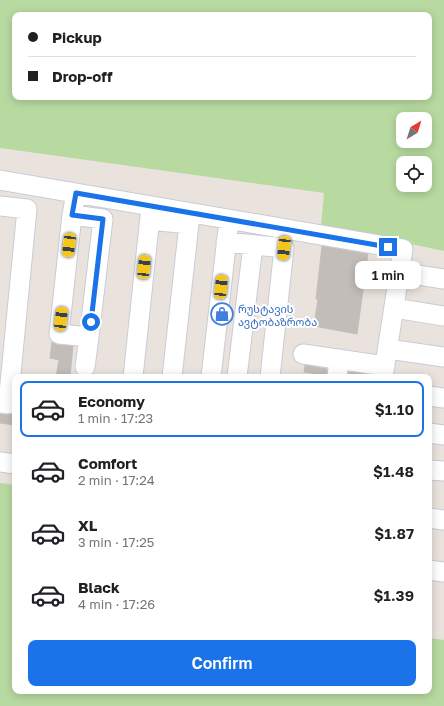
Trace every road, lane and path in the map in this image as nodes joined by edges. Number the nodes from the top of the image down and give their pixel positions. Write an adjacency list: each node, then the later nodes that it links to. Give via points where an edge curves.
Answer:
1 (0, 180): 2 (street)
2 (76, 193): 4 (street); 5 (street)
3 (0, 206): 26 (street, via 27,209 8,404)
4 (150, 213): 6 (street); 19 (street); 20 (street, via 189,224)
5 (72, 215): 13 (street, via 59,334); 13 (street, via 103,219)
6 (229, 219): 7 (street); 9 (street, via 403,249)
7 (226, 242): 8 (street); 21 (street)
8 (253, 245): 22 (street); 23 (street, via 284,248)
9 (400, 272): 10 (street); 11 (street)
10 (444, 279)
11 (394, 308): 12 (street); 16 (street)
12 (444, 316)
13 (89, 337): 17 (street)
14 (303, 354): 18 (street)
15 (444, 357): 16 (street)
16 (385, 364): 18 (street)
17 (85, 367)
18 (338, 368)
19 (132, 374)
20 (172, 374)
21 (212, 374)
22 (237, 374)
23 (270, 374)
24 (432, 396): 25 (street)
25 (444, 398)
26 (0, 403)
27 (432, 433): 28 (street)
28 (444, 435)
29 (0, 462): 30 (street)
30 (12, 464)
31 (432, 470): 32 (street)
32 (444, 471)
33 (432, 518): 34 (street)
34 (444, 520)
35 (432, 570): 36 (street)
36 (444, 572)

